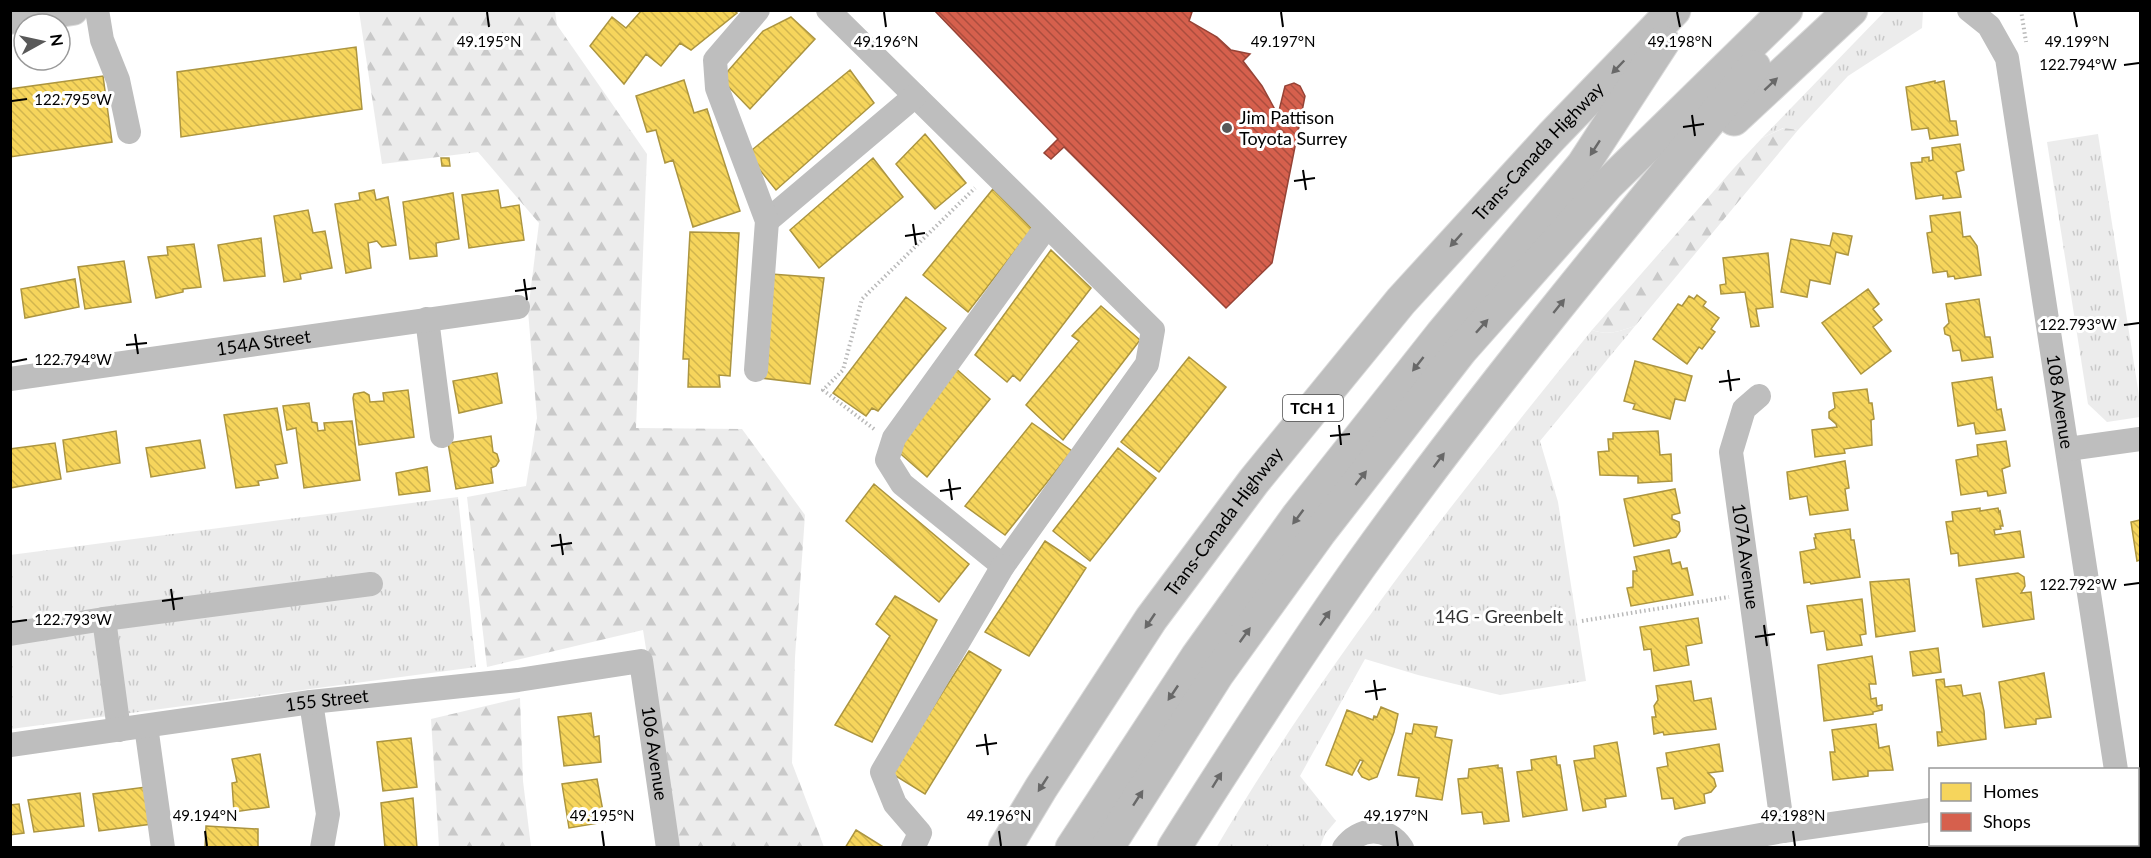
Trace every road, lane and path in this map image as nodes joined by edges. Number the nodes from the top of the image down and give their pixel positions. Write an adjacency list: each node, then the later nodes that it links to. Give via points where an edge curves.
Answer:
1 (74, 10): 11 (main road)
2 (97, 10): 13 (street)
3 (758, 10): 16 (street, via 715,60 717,88)
4 (828, 10): 12 (street)
5 (1674, 10): 45 (highway, Trans-Canada Highway / TCH 1, one-way to 45, via 1401,301 1254,482 1151,619)
6 (1684, 10): 46 (highway, one-way to 46, via 1584,165 1442,334 1298,516 1197,657)
7 (1786, 10): 47 (highway, one-way to 7, via 1218,673 1319,533 1461,350 1607,185)
8 (1801, 10): 15 (highway)
9 (1851, 10): 15 (highway, one-way to 9)
10 (1969, 10): 26 (street, 108 Avenue, via 1989,26 2007,58)
11 (10, 19)
12 (915, 96): 16 (street); 17 (street)
13 (129, 132)
14 (982, 181): 25 (path, via 862,299 843,370 823,390)
15 (1636, 210): 48 (highway, one-way to 15, via 1266,703 1361,566 1499,380)
16 (767, 221): 20 (street)
17 (1047, 226): 25 (street); 27 (street, via 1153,330 1147,364)
18 (518, 307): 19 (street, 154A Street)
19 (427, 319): 21 (street, 154A Street); 23 (street)
20 (756, 370)
21 (10, 379)
22 (1759, 396): 40 (street, 107A Avenue, via 1744,410 1731,452)
23 (442, 436)
24 (2140, 439): 26 (street)
25 (893, 444): 27 (street, via 887,460 902,484)
26 (2068, 449): 38 (street, 108 Avenue)
27 (1003, 566): 44 (street, via 882,772 894,804 920,834)
28 (371, 584): 30 (street)
29 (1737, 596): 31 (path)
30 (104, 619): 32 (street); 36 (street)
31 (1582, 621)
32 (10, 634)
33 (642, 661): 34 (street, 155 Street, via 518,680); 43 (street, 106 Avenue)
34 (311, 702): 35 (street, 155 Street); 42 (street, via 328,814)
35 (146, 726): 36 (street, 155 Street); 41 (street)
36 (119, 730): 37 (street, 155 Street)
37 (10, 745)
38 (2116, 768)
39 (1929, 810): 40 (street)
40 (1783, 831): 51 (street)
41 (163, 848)
42 (322, 848)
43 (668, 848)
44 (913, 848)
45 (1005, 848)
46 (1072, 848)
47 (1107, 848)
48 (1174, 848)
49 (1344, 848): 50 (street, via 1361,832 1376,831 1387,833)
50 (1402, 848)
51 (1689, 848)

